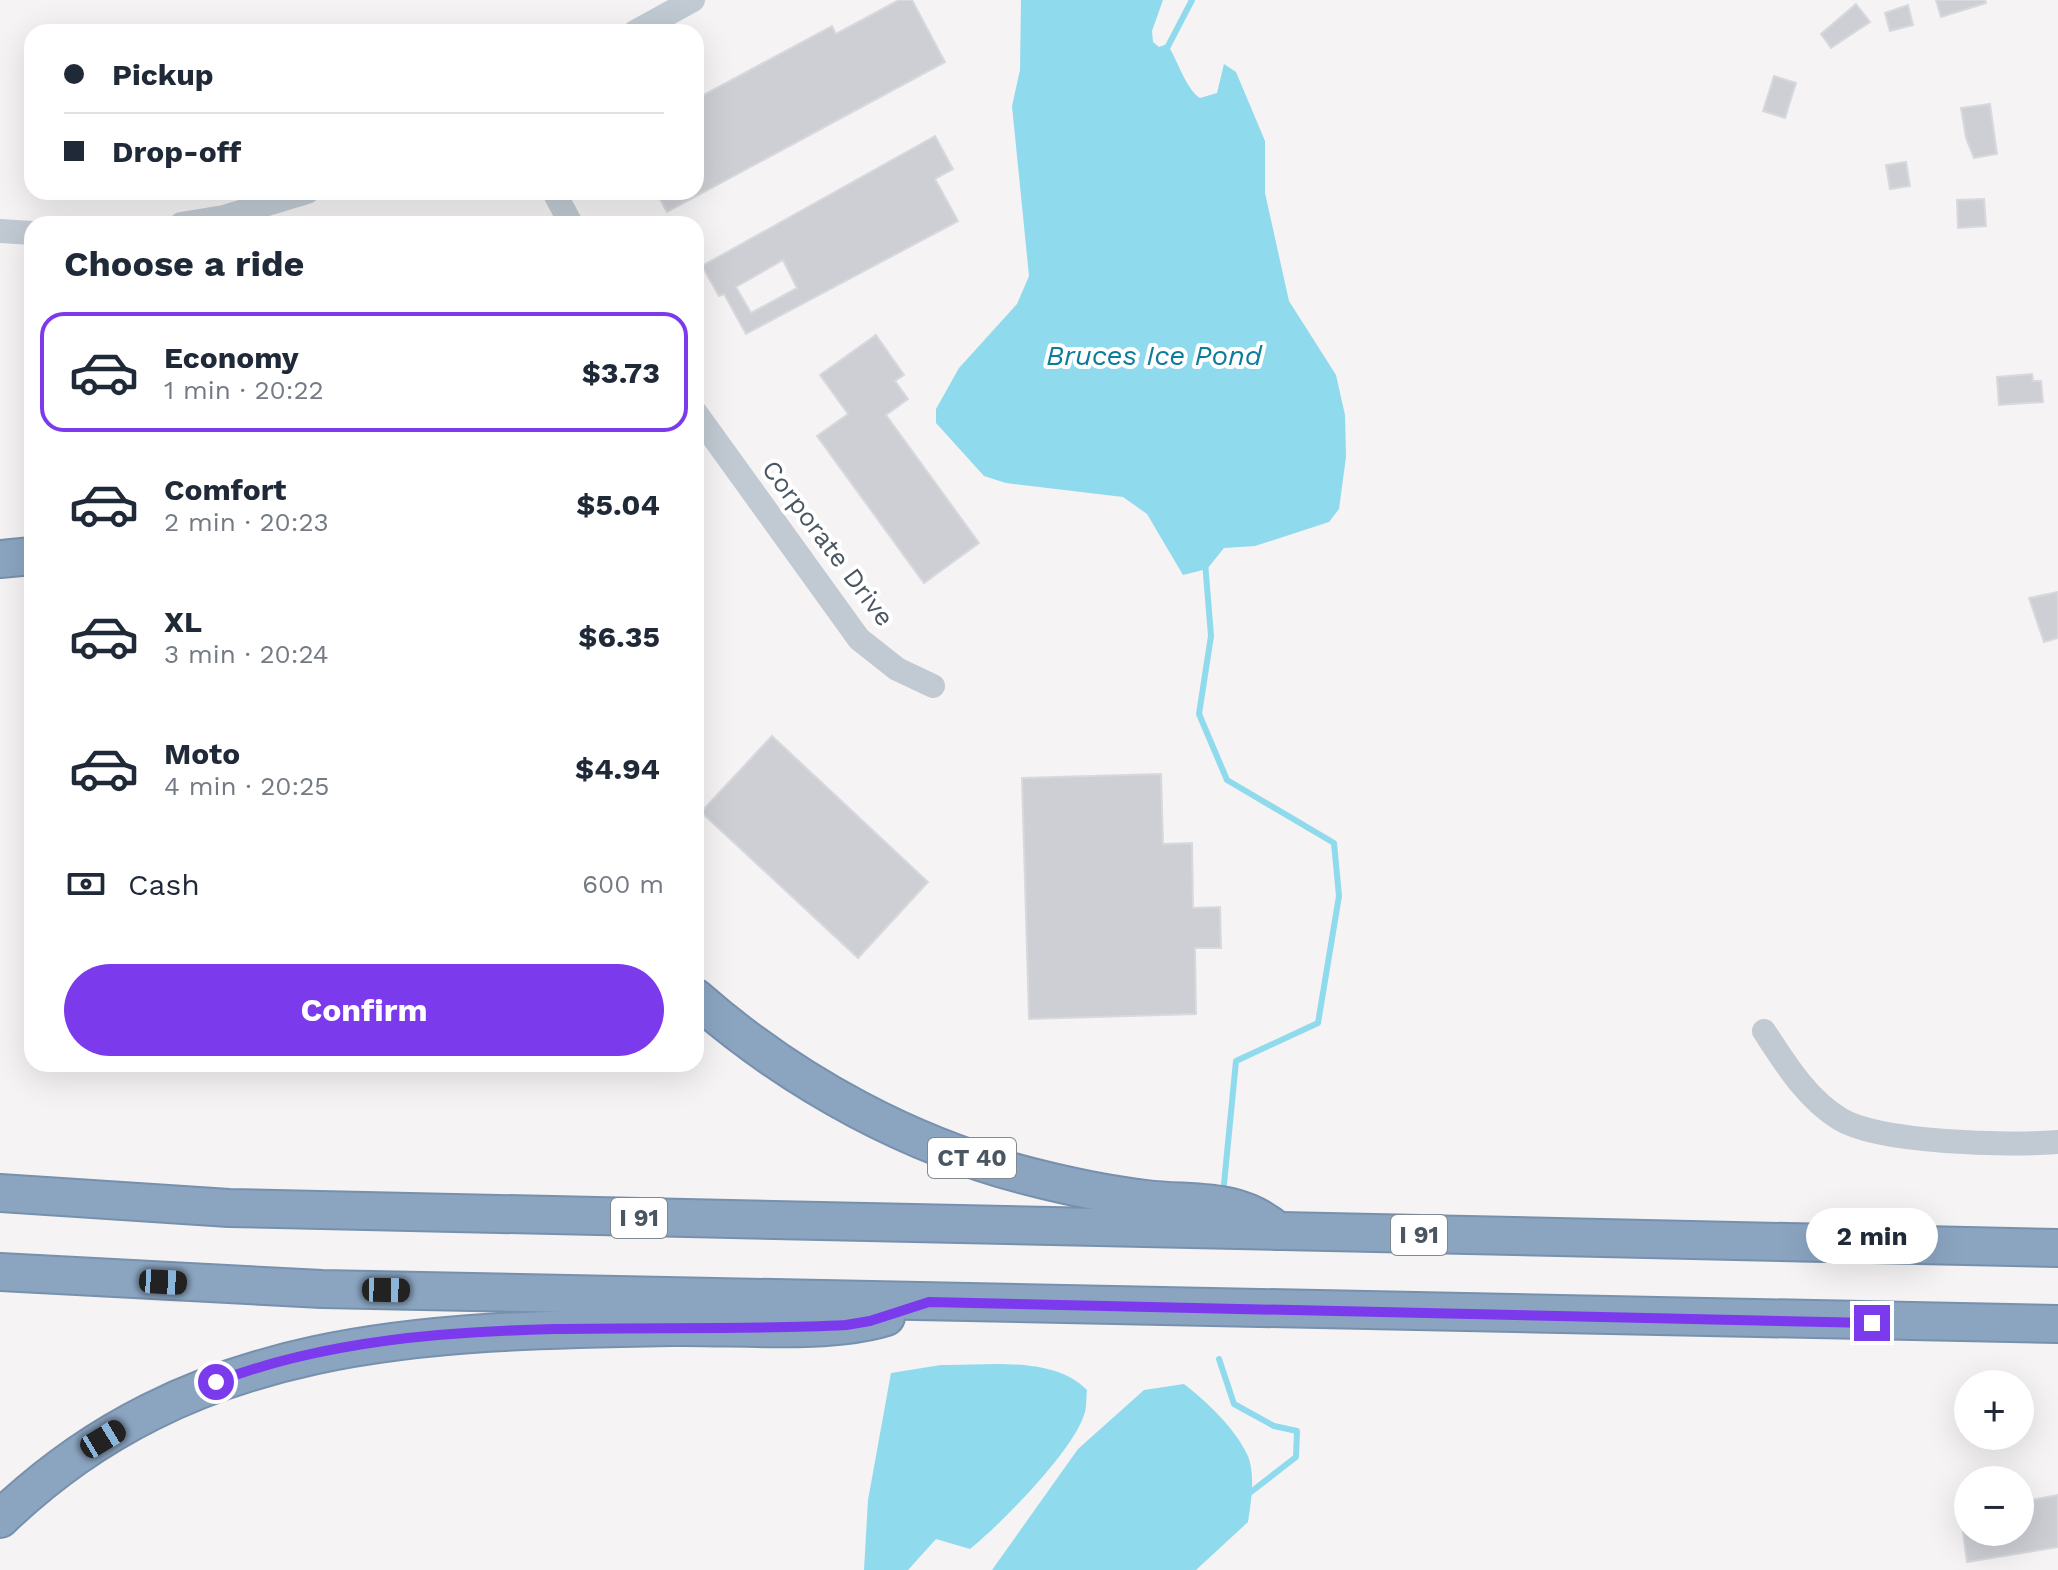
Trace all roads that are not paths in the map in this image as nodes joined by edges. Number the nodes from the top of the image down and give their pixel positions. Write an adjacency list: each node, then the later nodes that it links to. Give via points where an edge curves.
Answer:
1 (693, 0): 2 (street)
2 (650, 24)
3 (280, 200): 4 (street)
4 (227, 216)
5 (0, 231): 6 (street)
6 (24, 232)
7 (704, 424): 10 (street, Corporate Drive, via 859,639 897,669)
8 (24, 557): 9 (highway)
9 (0, 559)
10 (933, 686)
11 (704, 1005): 15 (highway, CT 40, via 799,1076 941,1147 1071,1186 1144,1199 1234,1205)
12 (1764, 1031): 13 (street, via 1800,1084 1841,1120 1937,1139)
13 (2058, 1142)
14 (0, 1193): 15 (highway, I 91, via 229,1208)
15 (1279, 1232): 16 (highway, I 91)
16 (2058, 1248)
17 (0, 1272): 18 (highway, via 322,1289)
18 (929, 1302): 19 (highway); 20 (highway, via 846,1325 502,1333 379,1342 307,1354 216,1382 132,1422 76,1457)
19 (2058, 1324)
20 (0, 1519)

